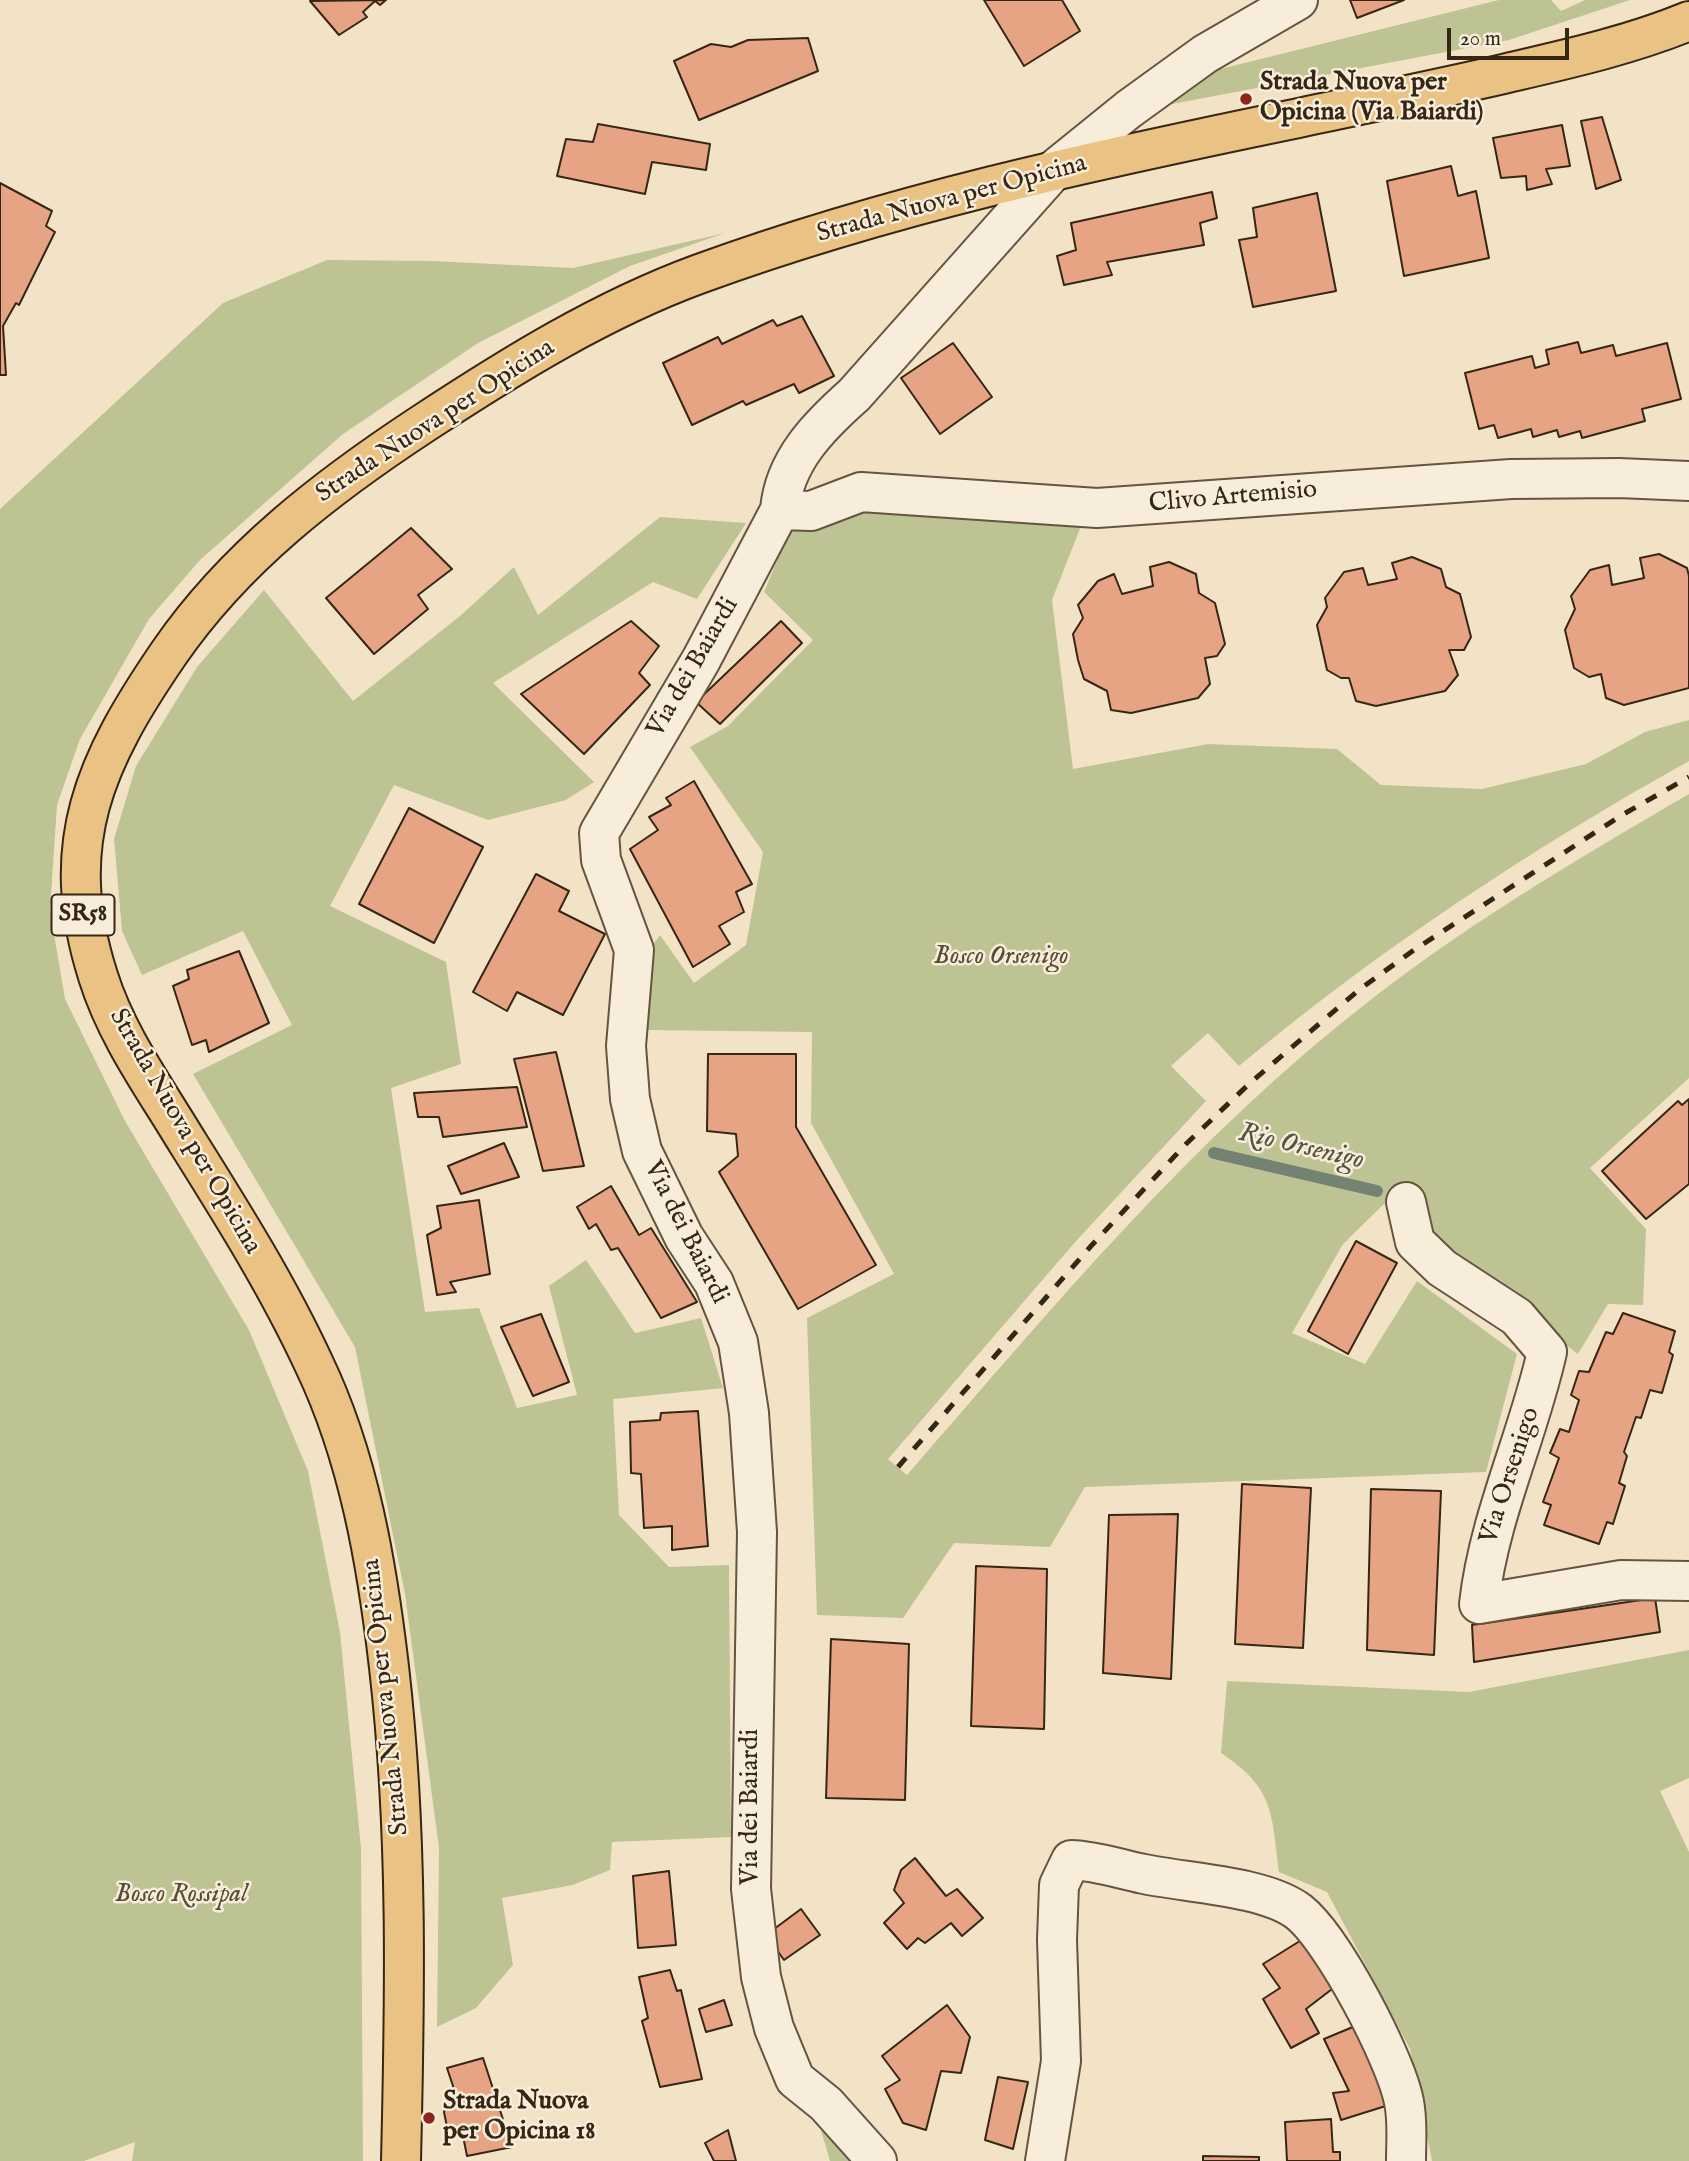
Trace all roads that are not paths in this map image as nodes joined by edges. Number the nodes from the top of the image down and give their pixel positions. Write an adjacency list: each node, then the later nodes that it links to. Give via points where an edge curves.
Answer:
1 (1298, 0): 3 (street, Via dei Baiardi, via 1205,54)
2 (1689, 21): 3 (main road, Strada Nuova per Opicina / SR58, via 1656,35 1542,65)
3 (1056, 168): 5 (street, Via dei Baiardi, via 854,395 824,422 802,450 782,490); 8 (main road, Strada Nuova per Opicina / SR58, via 923,202 694,275 578,329 505,370 354,468 243,565 185,631 107,753 87,807 81,908 98,978 121,1034 242,1229 290,1316 318,1373 363,1508 381,1598 403,1823 406,1942)
4 (1689, 481): 5 (street, Clivo Artemisio, via 1511,479 1097,508 861,492 811,511)
5 (780, 510): 9 (street, Via dei Baiardi, via 701,660 599,833 601,860 634,950 625,1046 630,1099 642,1151 684,1237 714,1283 738,1342 749,1413 757,1532 751,1889 761,1977 774,2028 795,2079 826,2104)
6 (1406, 1202): 7 (street, Via Orsenigo, via 1415,1242 1442,1268 1517,1317 1547,1352 1484,1559 1479,1604 1621,1580)
7 (1689, 1581)
8 (401, 2161)
9 (877, 2161)
10 (1045, 2161): 11 (street, via 1061,2061 1059,1885 1071,1860 1098,1861 1143,1874 1258,1894 1298,1912 1324,1939 1388,2051 1404,2103)
11 (1406, 2161)

